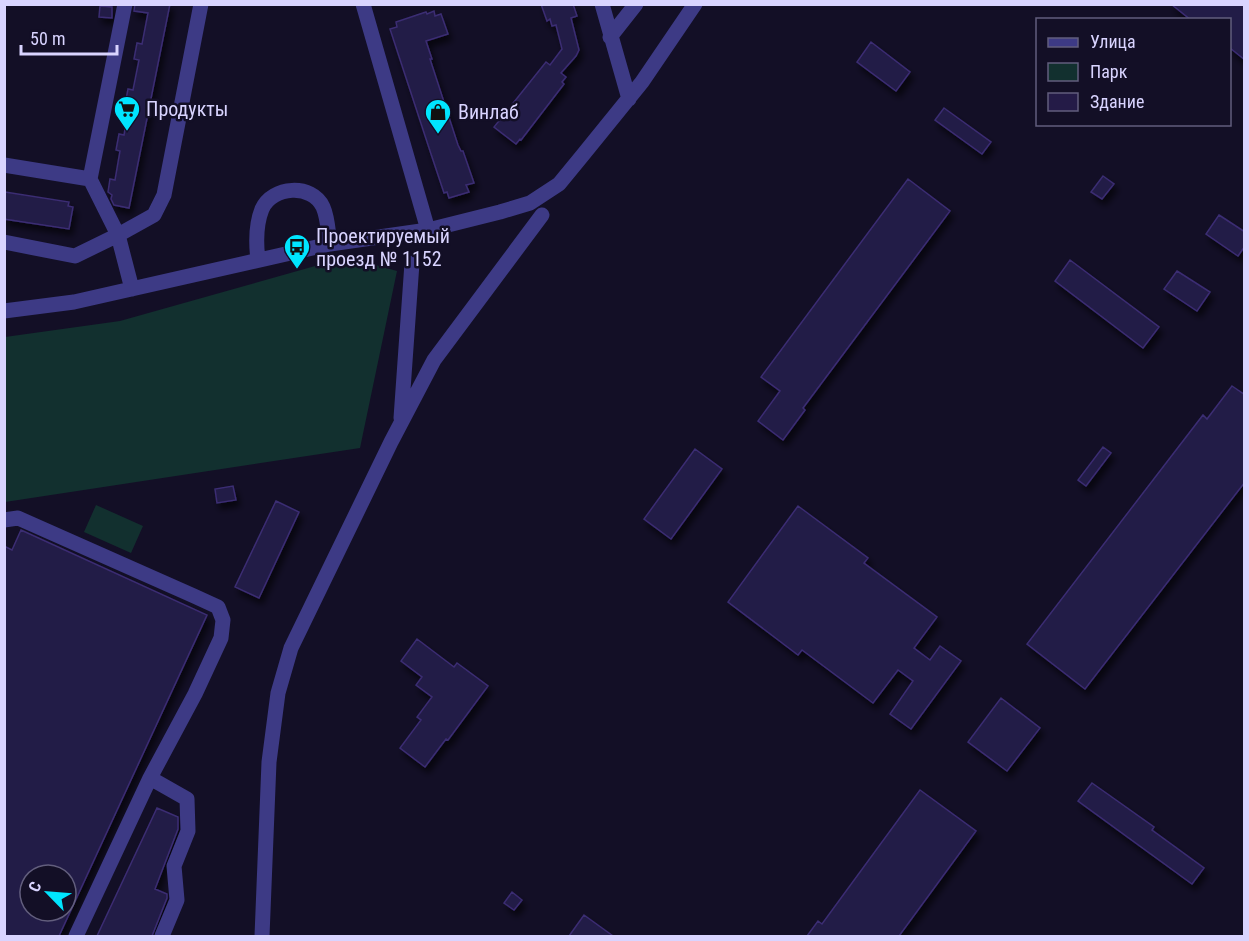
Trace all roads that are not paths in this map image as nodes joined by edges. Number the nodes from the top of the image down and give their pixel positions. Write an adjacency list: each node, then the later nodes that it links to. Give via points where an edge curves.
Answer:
1 (125, 4): 10 (street)
2 (201, 4): 13 (street, via 164,195 154,215)
3 (363, 4): 12 (street)
4 (602, 4): 7 (street)
5 (636, 4): 7 (street)
6 (695, 4): 8 (street)
7 (610, 37): 8 (street)
8 (629, 99): 12 (street, via 559,184 530,203)
9 (4, 165): 10 (street)
10 (90, 179): 13 (street)
11 (542, 215): 20 (street, via 434,360)
12 (428, 230): 15 (street)
13 (118, 235): 14 (street, via 75,256); 18 (street)
14 (4, 242)
15 (330, 244): 16 (street); 16 (street, via 318,200 300,191 287,190 270,198 262,208)
16 (258, 260): 18 (street)
17 (412, 263): 20 (street)
18 (132, 289): 19 (street)
19 (4, 311)
20 (401, 424): 25 (street, via 291,648 278,693 269,762)
21 (4, 520): 22 (street, via 18,518 218,608 223,620 221,639)
22 (150, 778): 23 (street); 24 (street, via 187,799 188,831 174,866 177,900)
23 (76, 936)
24 (162, 936)
25 (262, 936)

